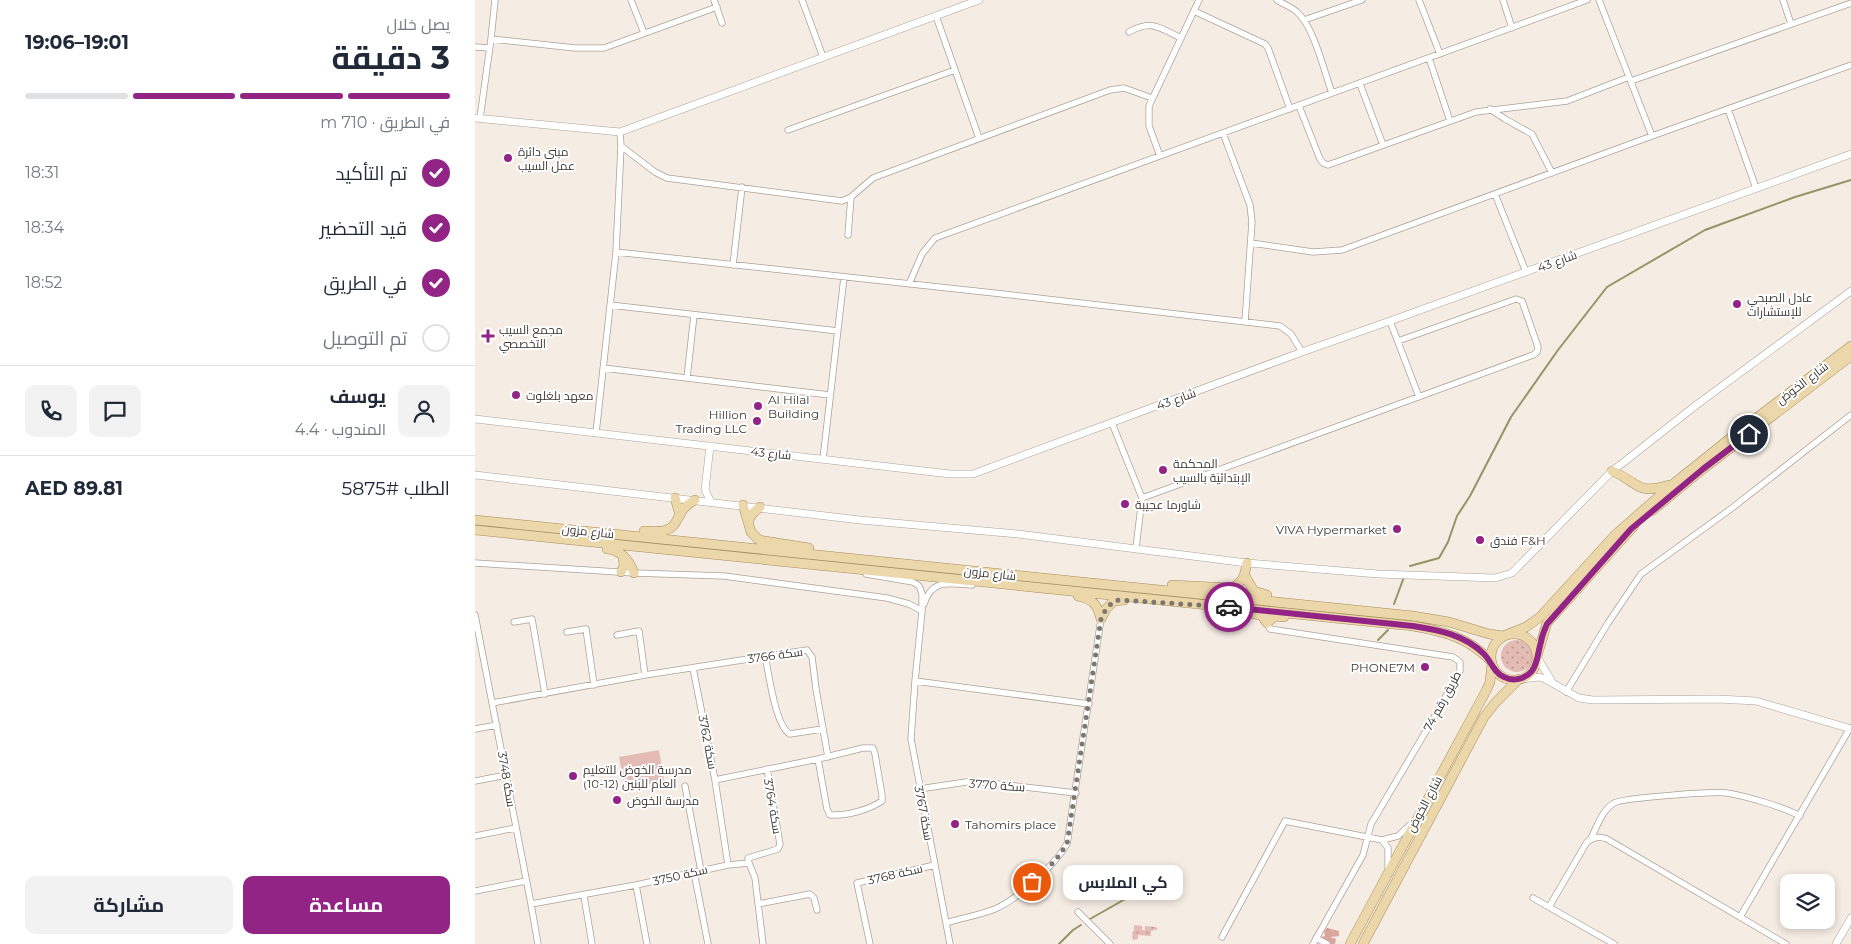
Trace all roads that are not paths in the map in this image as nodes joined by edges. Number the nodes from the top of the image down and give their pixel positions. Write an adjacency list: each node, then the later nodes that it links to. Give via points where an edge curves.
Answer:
1 (495, 0): 25 (street)
2 (631, 0): 23 (street)
3 (714, 0): 15 (street)
4 (802, 0): 29 (street)
5 (979, 0): 17 (street)
6 (1199, 0): 16 (street)
7 (1277, 0): 18 (street, via 1297,11)
8 (1362, 0): 18 (street)
9 (1419, 0): 28 (street)
10 (1503, 0): 21 (street)
11 (1587, 0): 21 (street)
12 (1599, 0): 33 (street)
13 (1783, 0): 20 (street)
14 (1851, 3): 20 (street)
15 (717, 7): 19 (street); 23 (street)
16 (1194, 10): 24 (street); 38 (street, via 1265,44)
17 (936, 16): 29 (street); 32 (street)
18 (1304, 20): 35 (street)
19 (722, 23)
20 (1791, 24): 33 (street)
21 (1512, 28): 28 (street)
22 (1129, 32): 24 (street, via 1140,26 1152,25)
23 (644, 33): 25 (street, via 604,48)
24 (1181, 38): 36 (street)
25 (491, 39): 27 (street)
26 (475, 47): 27 (street)
27 (489, 48): 41 (street)
28 (1440, 54): 30 (street)
29 (823, 57): 44 (street)
30 (1429, 58): 34 (street); 42 (street)
31 (1851, 65): 40 (street)
32 (955, 70): 43 (street); 47 (street)
33 (1630, 79): 39 (street, via 1567,101); 46 (street)
34 (1360, 84): 35 (street); 48 (street)
35 (1332, 93): 37 (street)
36 (1152, 98): 47 (street, via 1124,88 1110,90); 51 (street, via 1149,126)
37 (1299, 106): 38 (street); 48 (street, via 1323,163 1330,164)
38 (1290, 109): 45 (street)
39 (1490, 109): 42 (street); 52 (street, via 1532,134)
40 (1728, 109): 46 (street); 54 (street)
41 (477, 118): 44 (street)
42 (1450, 121): 48 (street)
43 (788, 130)
44 (620, 132): 49 (street)
45 (1223, 133): 51 (street); 58 (street, via 1250,205)
46 (1652, 136): 52 (street)
47 (979, 138): 56 (street, via 873,178)
48 (1383, 145)
49 (621, 146): 53 (street, via 667,178); 59 (street)
50 (1851, 154): 54 (street, شارع 43)
51 (1160, 156): 63 (street, via 935,238 922,254)
52 (1552, 173): 55 (street)
53 (742, 187): 56 (street, via 842,201); 60 (street)
54 (1756, 188): 61 (street, شارع 43)
55 (1495, 194): 58 (street, via 1342,250 1313,252); 61 (street)
56 (851, 196): 57 (street)
57 (847, 235)
58 (1251, 243): 67 (street)
59 (615, 252): 60 (street); 65 (street)
60 (733, 265): 62 (street)
61 (1526, 272): 68 (street, شارع 43)
62 (844, 277): 63 (street); 69 (street)
63 (909, 284): 67 (street)
64 (1851, 291): 84 (street)
65 (610, 305): 66 (street); 74 (street)
66 (694, 315): 69 (street); 75 (street)
67 (1245, 322): 72 (street, via 1287,330)
68 (1390, 322): 70 (street); 72 (street, شارع 43)
69 (838, 331): 76 (street)
70 (1398, 341): 77 (street); 77 (street, via 1516,299 1522,301 1537,345 1536,353)
71 (1851, 346): 86 (main road, شارع الخوض)
72 (1302, 352): 80 (street, شارع 43)
73 (1851, 356): 124 (main road, شارع الخوض, via 1703,469 1631,529 1547,624)
74 (603, 368): 75 (street); 81 (street)
75 (687, 378): 76 (street)
76 (830, 395): 83 (street)
77 (1419, 397): 89 (street)
78 (1851, 415): 132 (street, via 1641,574)
79 (475, 419): 81 (street, شارع 43)
80 (1112, 423): 83 (street, شارع 43, via 973,474); 89 (street)
81 (596, 433): 82 (street, شارع 43)
82 (710, 446): 83 (street, شارع 43); 87 (street)
83 (823, 459)
84 (1612, 471): 86 (main road, via 1645,489); 104 (street, via 1521,565 1503,576 1378,574)
85 (475, 474): 88 (street)
86 (1672, 485): 122 (main road, شارع الخوض, via 1615,535 1539,618 1527,627)
87 (705, 490): 90 (street); 91 (street)
88 (675, 498): 90 (street); 94 (main road)
89 (1142, 498): 100 (street)
90 (695, 500): 91 (street); 94 (main road)
91 (711, 502): 92 (street)
92 (743, 505): 93 (street); 96 (main road)
93 (760, 507): 96 (main road); 100 (street)
94 (680, 515): 98 (main road, via 673,527 661,532)
95 (475, 520): 98 (main road, شارع مزون)
96 (748, 521): 102 (main road, via 753,535 762,542 838,552)
97 (475, 530): 99 (main road, شارع مزون)
98 (587, 531): 102 (main road, شارع مزون)
99 (556, 539): 101 (main road, via 577,546 614,550); 105 (main road, شارع مزون)
100 (1136, 548): 104 (street)
101 (623, 556): 106 (main road); 107 (main road)
102 (850, 559): 111 (main road, شارع مزون)
103 (475, 563): 106 (street)
104 (1247, 563): 108 (main road)
105 (852, 569): 109 (main road, شارع مزون); 114 (street, via 913,582 922,593)
106 (621, 572): 107 (street)
107 (634, 573): 114 (street, via 724,576 819,588 887,598)
108 (1245, 576): 111 (main road, via 1237,586 1228,589 1163,585); 113 (main road, via 1257,593 1321,601)
109 (993, 583): 110 (main road, شارع مزون); 114 (street, via 936,586 928,594)
110 (1038, 587): 112 (main road, شارع مزون); 117 (main road, via 1095,602)
111 (1145, 588): 113 (main road, شارع مزون)
112 (1189, 604): 116 (main road, شارع مزون); 117 (main road, via 1114,601); 119 (main road, via 1256,614)
113 (1337, 608): 122 (main road, شارع مزون, via 1433,619 1484,633)
114 (922, 611): 129 (street, سكة 3767)
115 (475, 614): 134 (street, سكة 3748)
116 (1313, 615): 119 (main road, via 1301,618 1275,616); 125 (main road, شارع مزون, via 1441,631 1467,641)
117 (1101, 619): 135 (street)
118 (514, 622): 133 (street, via 532,620)
119 (1267, 623): 153 (street, طريق رقم 74, via 1270,629 1453,657 1461,662 1460,671 1433,721 1371,824)
120 (567, 632): 130 (street, via 586,629)
121 (617, 634): 127 (street, via 639,631)
122 (1505, 635): 124 (main road, via 1513,633 1527,637); 125 (main road, via 1493,646)
123 (765, 656): 126 (street, سكة 3766); 139 (street, via 777,713 784,730 790,734); 139 (street, سكة 3766, via 811,652)
124 (1537, 657): 128 (main road, via 1533,670); 131 (street)
125 (1491, 662): 128 (main road, via 1505,678); 150 (main road, شارع الخوض, via 1486,692)
126 (693, 668): 127 (street); 144 (street, سكة 3762)
127 (645, 675): 130 (street)
128 (1520, 679): 131 (street, via 1539,677); 187 (main road, شارع الخوض, via 1484,717)
129 (915, 681): 135 (street); 147 (street, سكة 3767, via 911,739)
130 (594, 685): 133 (street)
131 (1557, 686): 132 (street)
132 (1566, 692): 138 (street, via 1593,700 1756,701)
133 (545, 694): 134 (street)
134 (492, 703): 136 (street, سكة 3748)
135 (1089, 704): 148 (street)
136 (497, 725): 137 (street); 143 (street, سكة 3748)
137 (475, 728)
138 (1850, 728): 149 (street)
139 (823, 729): 140 (street, سكة 3766)
140 (827, 757): 141 (street, سكة 3764); 141 (street, سكة 3764, via 873,748 882,801 872,807 830,815)
141 (818, 759): 142 (street, سكة 3764)
142 (767, 769): 144 (street, سكة 3764); 156 (street, سكة 3764, via 780,844 778,849 748,858)
143 (506, 775): 145 (street); 151 (street, سكة 3748)
144 (715, 780): 157 (street, سكة 3762)
145 (475, 781)
146 (685, 786): 159 (street)
147 (919, 789): 148 (street, سكة 3770, via 973,781); 158 (street, سكة 3767)
148 (1076, 793): 174 (street, via 1067,844 1055,861 1012,900)
149 (1800, 816): 154 (street, via 1726,792 1629,798 1613,803); 172 (street)
150 (1417, 818): 155 (street, via 1397,836); 161 (main road, شارع الخوض)
151 (515, 828): 152 (street); 162 (street, سكة 3748)
152 (475, 836)
153 (1367, 836): 155 (street); 175 (street, via 1285,821); 176 (street, طريق رقم 74, via 1363,855)
154 (1591, 839): 169 (street); 172 (street, via 1607,839)
155 (1382, 840): 161 (street, via 1388,848)
156 (749, 863): 157 (street, سكة 3750); 168 (street)
157 (728, 865): 159 (street, سكة 3750)
158 (935, 865): 174 (street, سكة 3767); 182 (street, سكة 3768, via 857,883)
159 (701, 871): 160 (street, سكة 3750)
160 (694, 872): 163 (street, سكة 3750); 180 (street)
161 (1388, 872): 186 (main road, شارع الخوض)
162 (526, 881): 164 (street); 167 (street, سكة 3748)
163 (636, 886): 165 (street, سكة 3750); 179 (street)
164 (475, 891)
165 (584, 896): 167 (street, سكة 3750); 178 (street)
166 (1533, 898): 169 (street)
167 (531, 904): 177 (street, سكة 3748)
168 (758, 904): 170 (street, via 810,894); 181 (street)
169 (1549, 907): 188 (street)
170 (817, 910)
171 (1078, 912): 184 (street)
172 (1740, 917): 189 (street)
173 (1851, 918): 190 (street)
174 (946, 923): 183 (street, سكة 3767)
175 (1222, 937)
176 (1315, 941): 185 (street, طريق رقم 74)
177 (537, 944)
178 (593, 944)
179 (647, 944)
180 (708, 944)
181 (763, 944)
182 (870, 944)
183 (950, 944)
184 (1109, 944)
185 (1327, 944)
186 (1350, 944)
187 (1363, 944)
188 (1614, 944)
189 (1786, 944)
190 (1836, 944)

